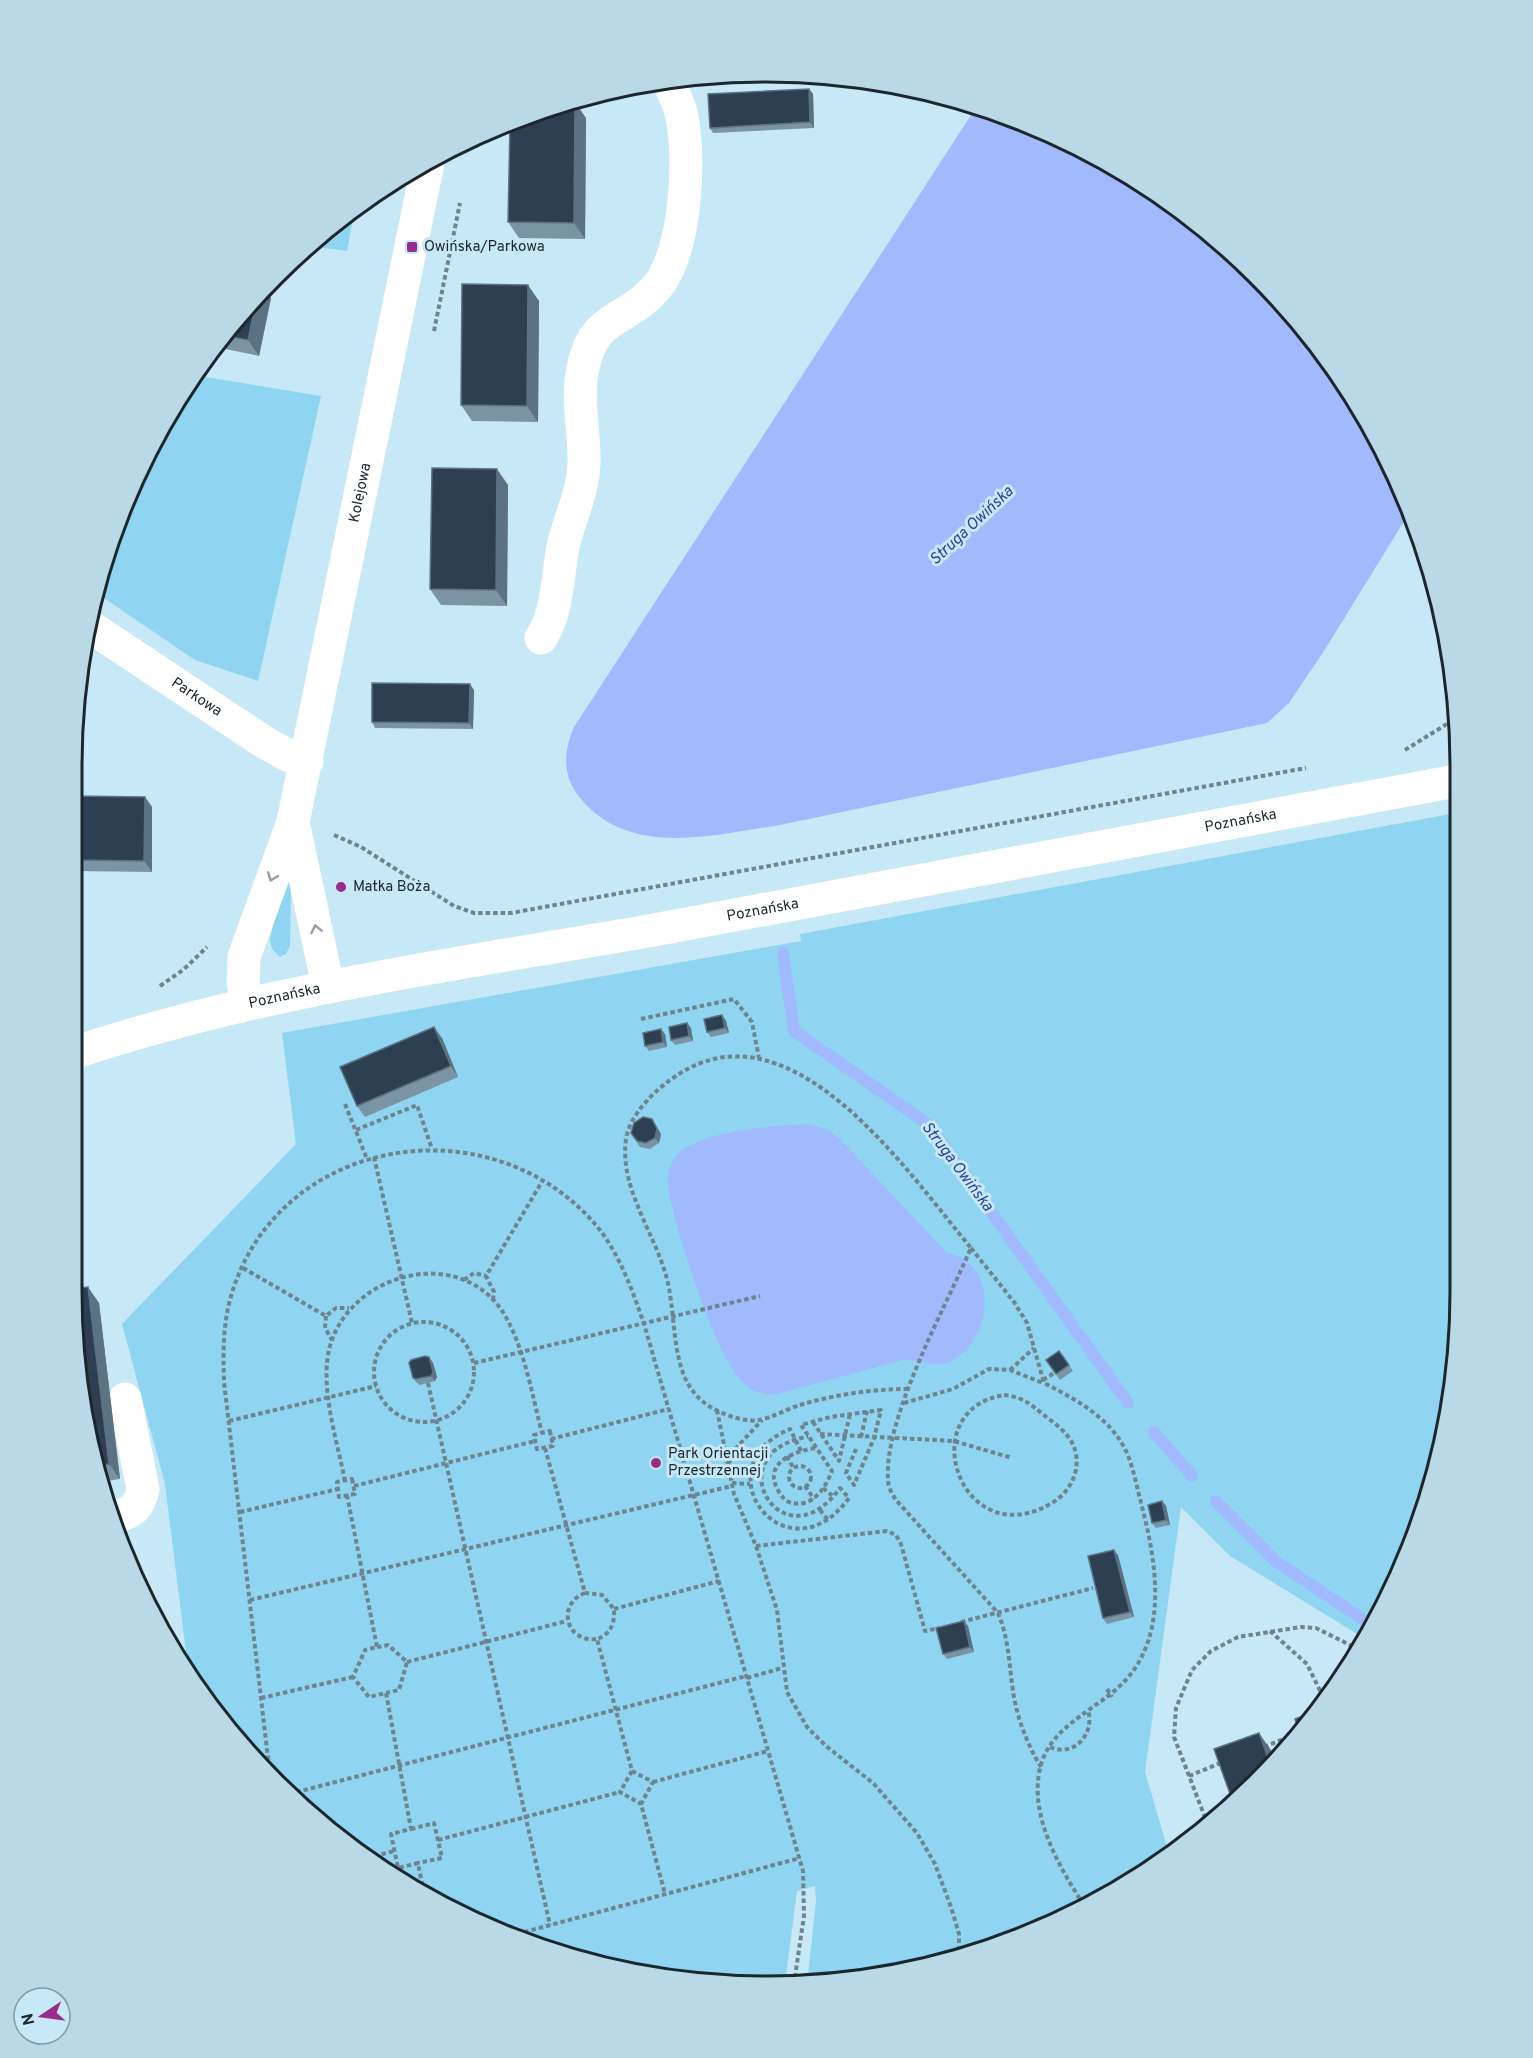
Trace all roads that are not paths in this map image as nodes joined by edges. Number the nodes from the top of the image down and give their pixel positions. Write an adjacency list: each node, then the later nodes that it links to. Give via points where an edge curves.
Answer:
1 (672, 89): 4 (street, via 681,111 685,158 678,238 656,287 601,328 586,353 580,391 583,480 565,539 551,619)
2 (427, 173): 5 (street, Kolejowa)
3 (96, 631): 5 (street, Parkowa, via 264,742)
4 (541, 638)
5 (307, 762): 7 (street, Kolejowa)
6 (1450, 781): 8 (street, Poznańska, via 657,929)
7 (293, 822): 8 (street, Kolejowa, one-way to 7); 9 (street, Kolejowa, one-way to 9, via 244,957)
8 (328, 986): 9 (street, Poznańska)
9 (247, 1003): 10 (street, Poznańska)
10 (82, 1050)
11 (125, 1399): 12 (street, via 143,1488 135,1509)
12 (120, 1515)

